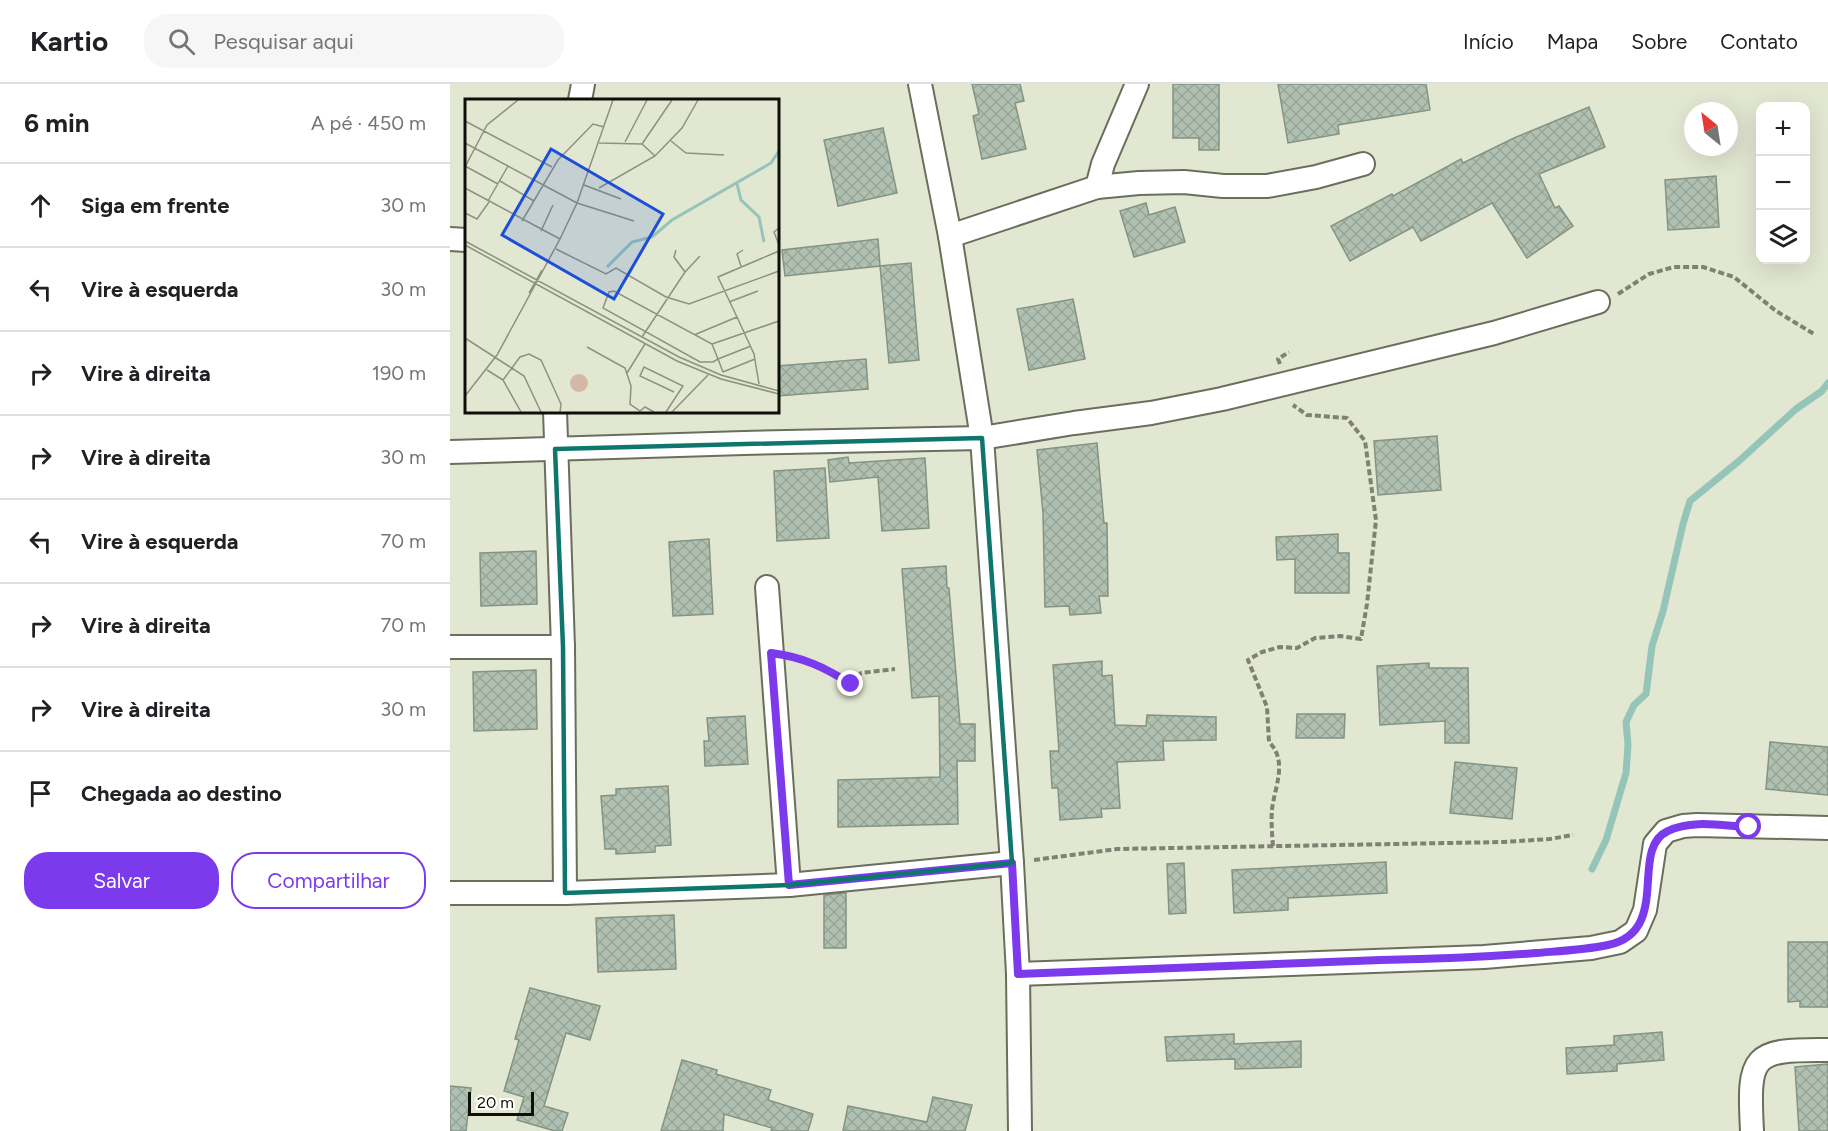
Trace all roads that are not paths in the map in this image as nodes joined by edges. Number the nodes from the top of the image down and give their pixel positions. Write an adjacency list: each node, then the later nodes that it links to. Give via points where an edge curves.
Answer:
1 (583, 84): 4 (street)
2 (920, 84): 7 (street)
3 (1137, 84): 6 (street)
4 (580, 99)
5 (1363, 164): 6 (street, via 1267,186 1184,182)
6 (1097, 187): 7 (street)
7 (950, 236): 10 (street)
8 (1598, 302): 10 (street, via 1494,333 1222,399 1151,414)
9 (555, 412): 11 (street)
10 (982, 438): 11 (street); 17 (street)
11 (555, 449): 12 (street); 15 (street)
12 (450, 452)
13 (767, 587): 18 (street)
14 (450, 647): 15 (street)
15 (563, 647): 20 (street)
16 (1828, 828): 21 (street, via 1697,825 1666,831 1655,844 1645,910 1636,931 1620,942 1591,948 1484,957)
17 (1012, 863): 18 (street); 21 (street)
18 (789, 885): 20 (street)
19 (450, 893): 20 (street)
20 (565, 893)
21 (1018, 974): 23 (street)
22 (1828, 1050): 24 (street, via 1787,1050 1760,1061 1750,1090)
23 (1020, 1131)
24 (1752, 1131)

